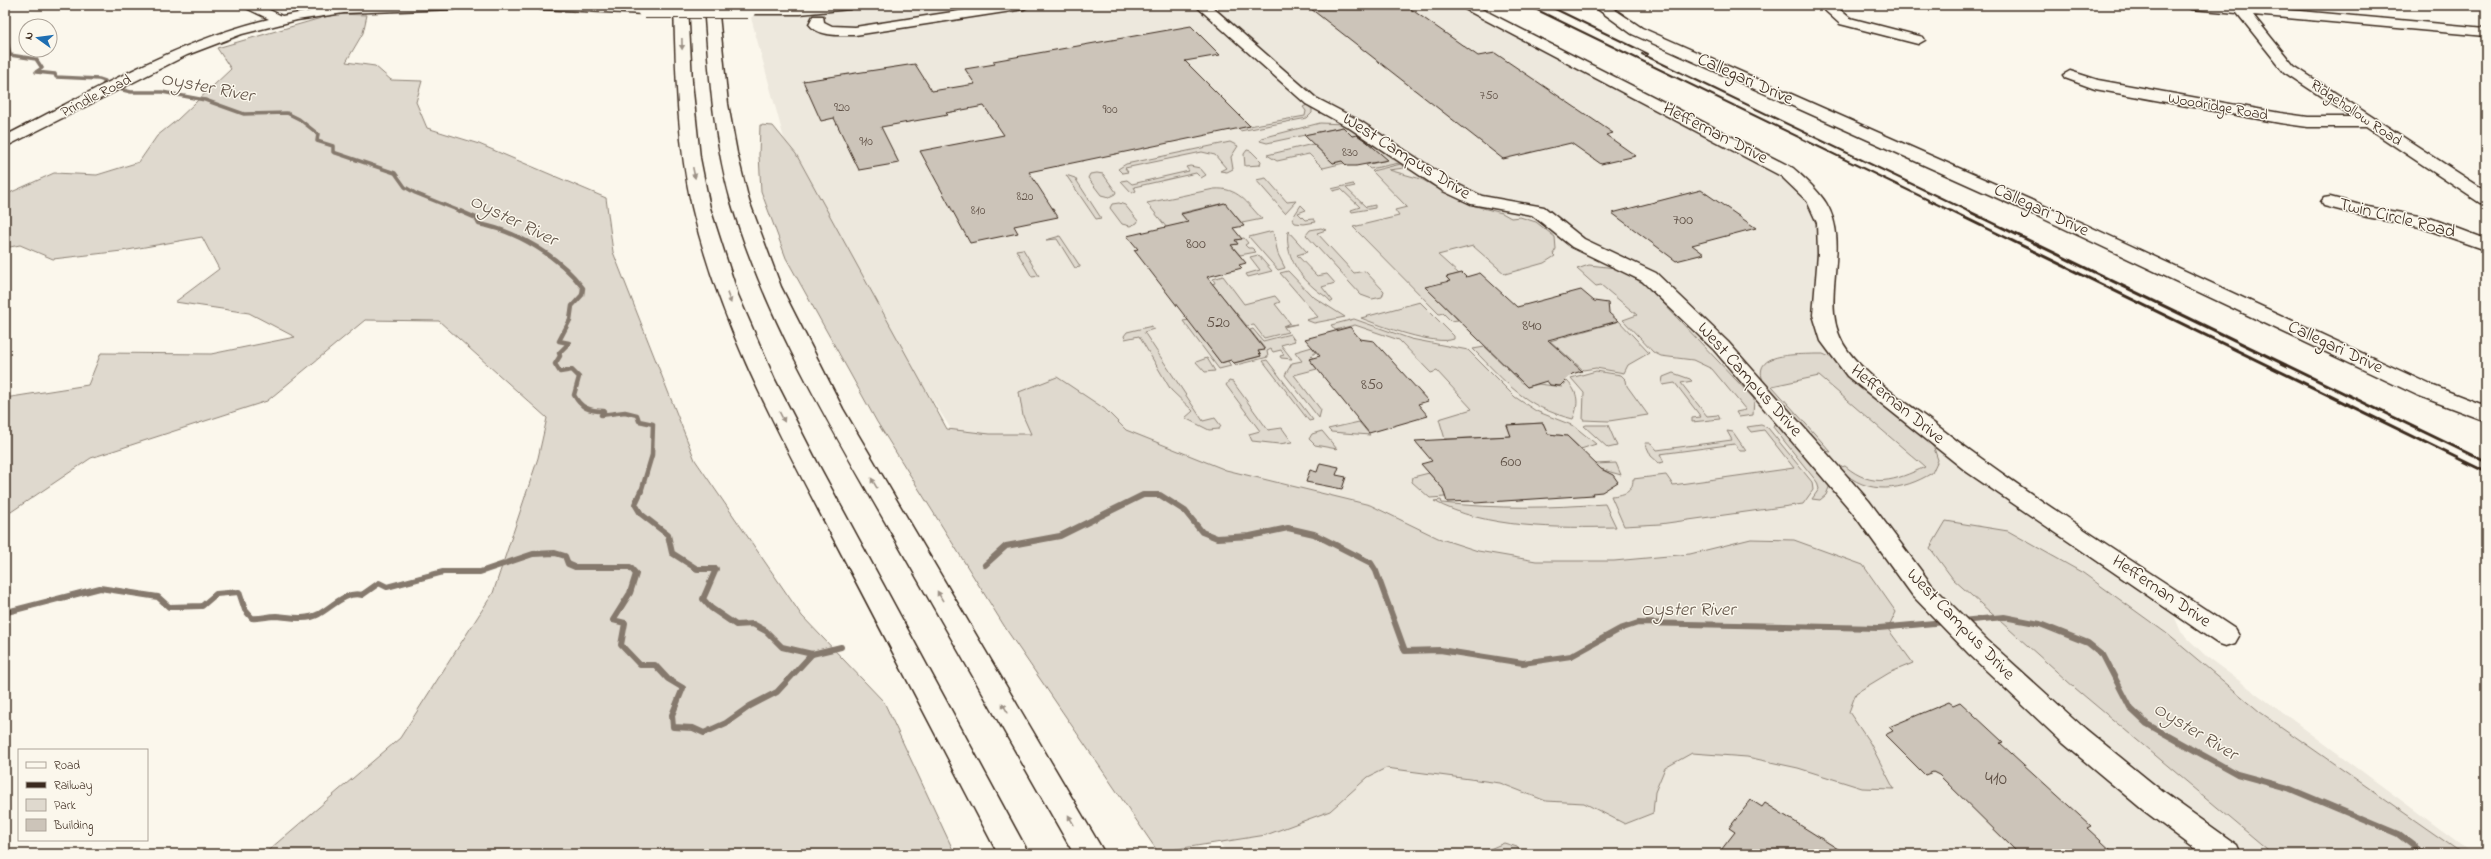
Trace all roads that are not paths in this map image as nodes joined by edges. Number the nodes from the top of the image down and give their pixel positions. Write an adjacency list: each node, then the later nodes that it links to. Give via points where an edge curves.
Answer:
1 (247, 5): 15 (main road)
2 (455, 5): 15 (main road, Prindle Road, via 344,9)
3 (540, 5): 13 (main road, bridge, via 645,10 748,10)
4 (681, 5): 26 (main road, one-way to 26, via 684,99 689,147 706,227 729,298 788,428)
5 (712, 5): 27 (main road, one-way to 5, via 831,408 785,317 747,222 730,160 720,106)
6 (850, 5): 13 (main road)
7 (1024, 5): 13 (main road, via 855,31 826,28 816,24 818,19)
8 (1202, 5): 28 (main road, West Campus Drive, via 1311,101 1354,124 1449,187 1477,200 1538,211 1578,243 1649,277 1720,346 1788,422 1861,507 1922,590 1947,616 2073,735 2153,801)
9 (1464, 5): 25 (main road, Heffernan Drive, via 1788,172 1820,207 1827,225 1829,240 1823,310 1825,327 1838,352 1854,372 1975,467)
10 (1599, 5): 24 (main road, Callegari Drive, via 1637,30 1729,73 2000,192 2424,390)
11 (1826, 5): 17 (main road, via 1845,21)
12 (2199, 5): 14 (main road)
13 (798, 7)
14 (2242, 10): 16 (main road); 19 (main road, Ridgehollow Road, via 2289,69)
15 (279, 20): 20 (main road, Prindle Road, via 208,41)
16 (2486, 32)
17 (1918, 40)
18 (2070, 75): 19 (main road, Woodridge Road, via 2095,84 2280,118 2308,122)
19 (2369, 122): 21 (main road, Ridgehollow Road)
20 (5, 142)
21 (2486, 199)
22 (2330, 202): 23 (main road, Twin Circle Road, via 2367,212 2424,222)
23 (2486, 245)
24 (2486, 414)
25 (2226, 636)
26 (1014, 854)
27 (1090, 854)
28 (2226, 854)

